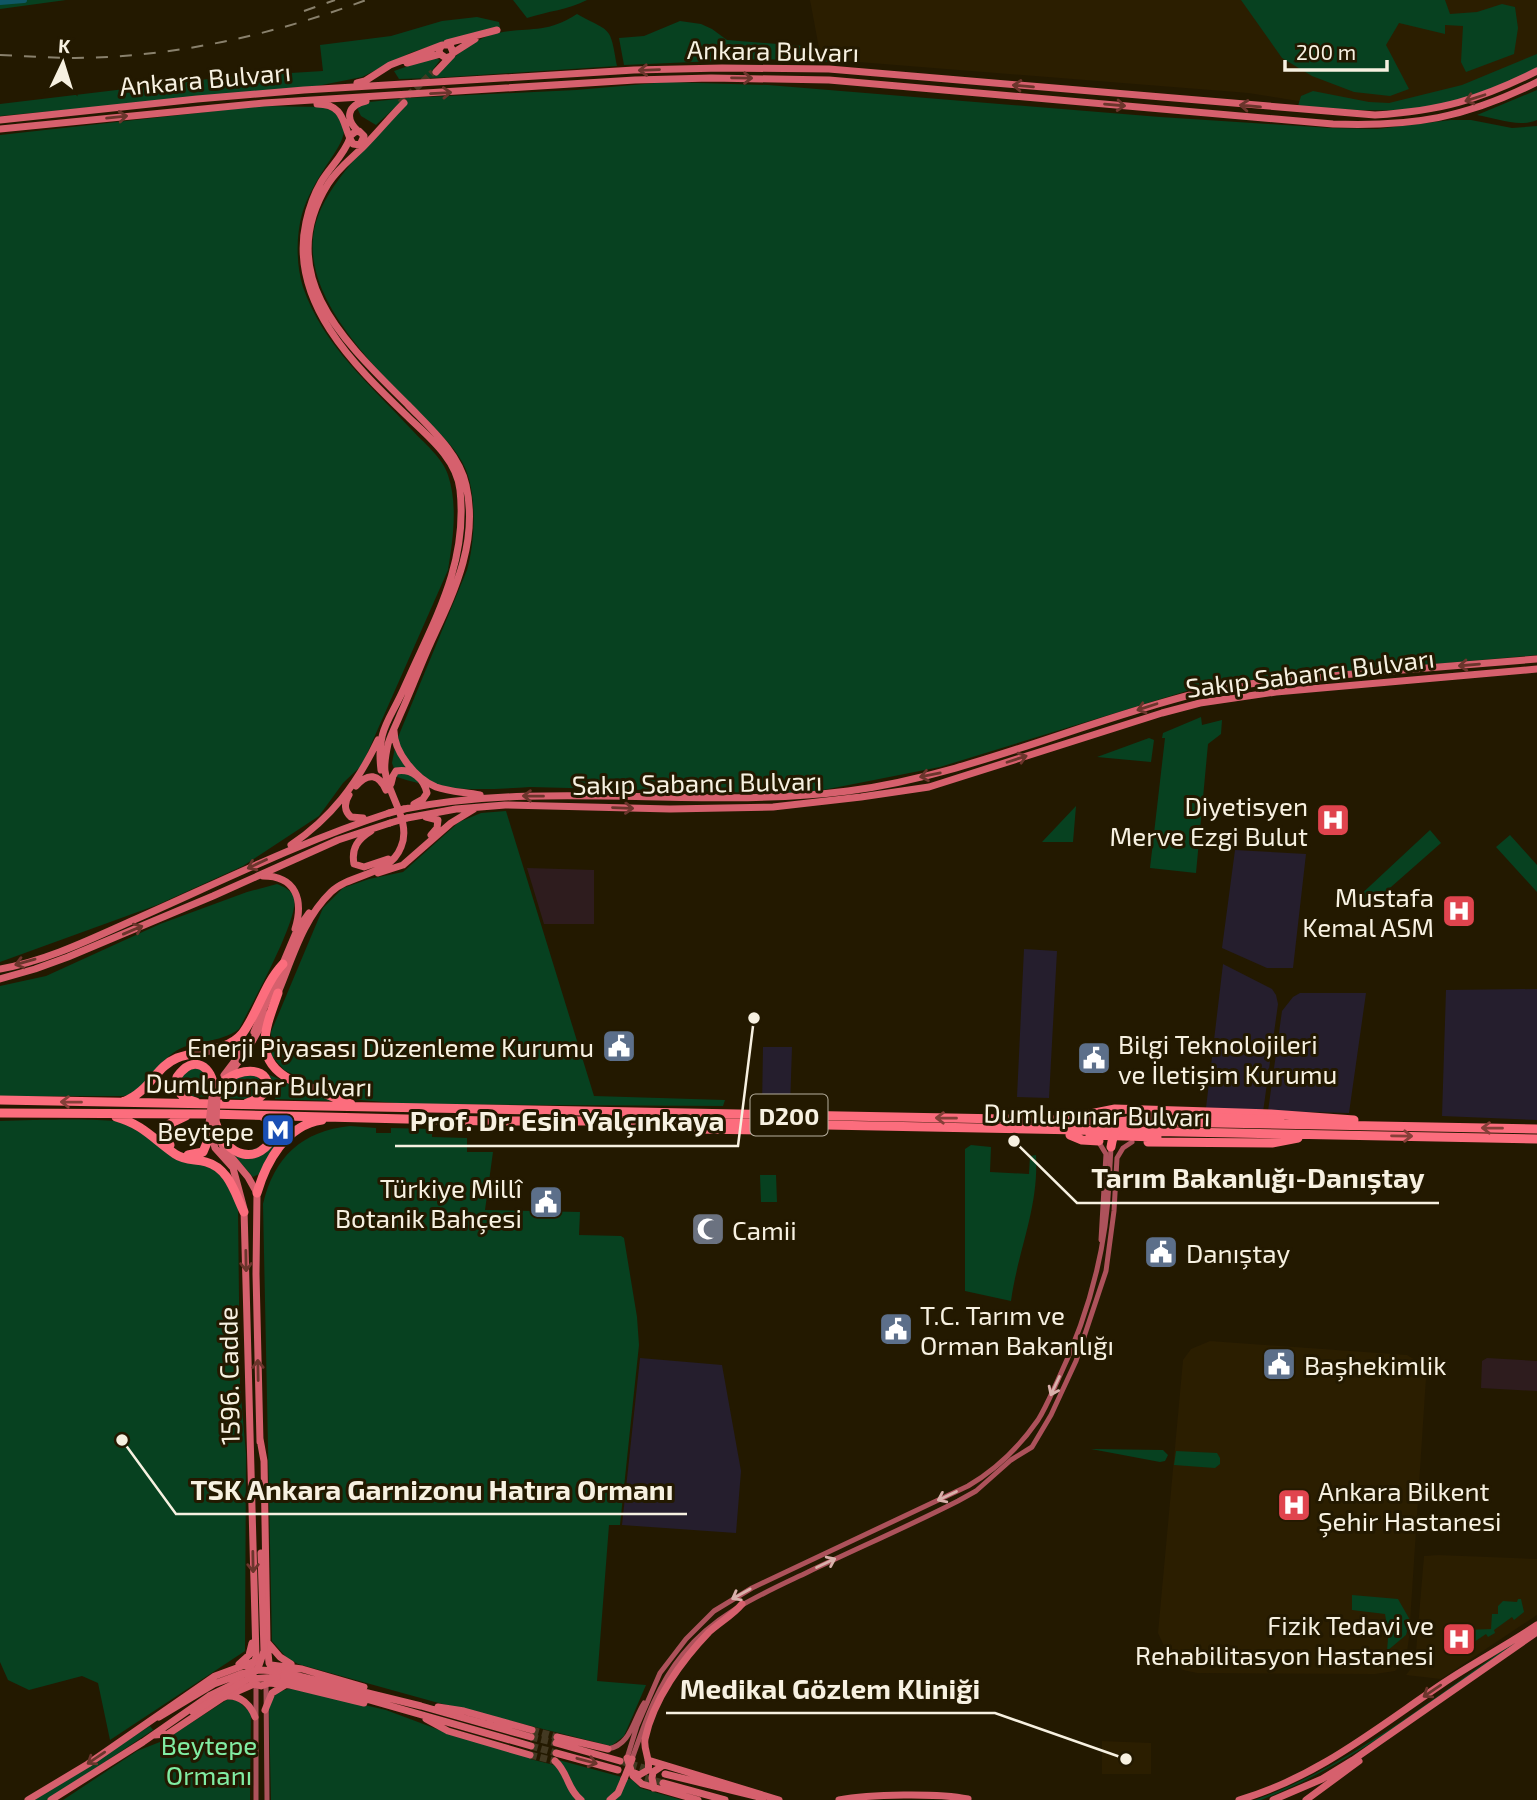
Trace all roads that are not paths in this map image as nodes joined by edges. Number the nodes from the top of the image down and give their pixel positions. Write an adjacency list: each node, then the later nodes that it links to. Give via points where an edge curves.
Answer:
1 (444, 44): 2 (main road, via 439,48); 2 (main road, via 453,48); 2 (main road, via 497,30); 7 (main road, via 390,65 365,81)
2 (447, 55): 4 (main road); 5 (main road, via 387,72 395,80)
3 (1537, 71): 5 (main road, Ankara Bulvarı, one-way to 5, via 1461,103 1376,116 830,69 635,70)
4 (435, 72)
5 (423, 82): 7 (main road, Ankara Bulvarı)
6 (1537, 82): 8 (main road, Ankara Bulvarı, one-way to 6, via 635,80 829,80 1368,125 1443,118 1502,100)
7 (304, 90): 10 (main road, Ankara Bulvarı)
8 (402, 100): 9 (main road, Ankara Bulvarı); 12 (main road, via 378,126); 12 (main road, via 368,100 353,106 350,122); 14 (main road)
9 (264, 103): 11 (main road, Ankara Bulvarı, one-way to 9); 13 (main road, via 332,107 345,120)
10 (0, 120)
11 (0, 129)
12 (360, 132): 13 (main road); 14 (main road)
13 (350, 137): 14 (main road, via 355,145); 18 (main road, via 320,183 306,220 302,257 307,285 332,332 453,466 463,524 451,583)
14 (363, 144): 17 (main road, via 328,183 314,215 308,242 315,290 337,329 437,435 458,465 467,486 470,519 460,578)
15 (1537, 659): 19 (main road, Sakıp Sabancı Bulvarı, one-way to 19, via 1215,690 942,773 849,791 773,798)
16 (1537, 669): 20 (main road, Sakıp Sabancı Bulvarı, one-way to 16, via 760,808 861,797 929,787 1204,702)
17 (396, 723): 19 (main road, via 397,748 430,784); 21 (main road, via 384,768)
18 (381, 733): 21 (main road, via 381,773); 25 (main road, via 338,805 317,827)
19 (491, 796): 21 (main road, Sakıp Sabancı Bulvarı)
20 (482, 806): 22 (main road, Sakıp Sabancı Bulvarı); 27 (main road, via 451,823 398,868)
21 (394, 810): 21 (main road, via 393,776 400,770 412,772 427,793 421,801); 21 (main road, via 357,819 345,808 362,779 374,776 380,779); 24 (main road, via 404,831); 25 (main road, Sakıp Sabancı Bulvarı); 26 (main road, via 400,838)
22 (409, 817): 23 (main road, Sakıp Sabancı Bulvarı, bridge); 24 (main road, via 433,817 439,823 410,853)
23 (380, 825): 26 (main road, via 357,842 353,862 360,867); 28 (main road, Sakıp Sabancı Bulvarı)
24 (401, 848): 27 (main road, via 385,866)
25 (279, 854): 31 (main road, Sakıp Sabancı Bulvarı, one-way to 31, via 75,945)
26 (388, 859): 29 (main road, via 332,886 305,918)
27 (360, 876): 33 (main road, via 339,885 315,911)
28 (256, 878): 29 (main road, via 279,878 297,895 299,915); 32 (main road, Sakıp Sabancı Bulvarı, one-way to 28, via 68,957)
29 (290, 946): 30 (main road)
30 (283, 964): 35 (main road, via 254,1030); 37 (highway, via 239,1037 173,1060 142,1092)
31 (0, 969)
32 (0, 979)
33 (278, 993): 34 (main road); 40 (highway, via 265,1032 270,1063 291,1080)
34 (225, 1080): 35 (main road); 39 (highway, via 242,1070 258,1072 266,1080 262,1097)
35 (215, 1095): 38 (highway, via 214,1078 204,1067 191,1065 180,1073 176,1086 180,1094); 49 (main road, bridge)
36 (0, 1100): 37 (highway, Dumlupınar Bulvarı / D200, one-way to 36)
37 (119, 1103): 38 (highway, Dumlupınar Bulvarı / D200)
38 (204, 1105): 39 (highway, Dumlupınar Bulvarı / D200)
39 (239, 1105): 40 (highway, Dumlupınar Bulvarı / D200)
40 (363, 1107): 47 (highway, Dumlupınar Bulvarı / D200, one-way to 40)
41 (0, 1113): 42 (highway, Dumlupınar Bulvarı)
42 (93, 1113): 43 (highway, Dumlupınar Bulvarı); 62 (highway, via 132,1122 176,1155 218,1168 231,1182)
43 (193, 1114): 44 (highway, Dumlupınar Bulvarı); 49 (highway, via 165,1126 166,1142 179,1152 193,1156 206,1148)
44 (260, 1115): 45 (highway, Dumlupınar Bulvarı); 49 (highway, via 272,1122 275,1133 256,1153 228,1148)
45 (344, 1116): 50 (highway, Dumlupınar Bulvarı / D200, via 504,1125); 60 (highway, via 311,1122 288,1138 268,1163)
46 (1316, 1118): 47 (highway, Dumlupınar Bulvarı, via 1115,1109); 48 (highway, Dumlupınar Bulvarı); 58 (highway, bridge, via 1137,1117 1119,1126)
47 (1063, 1120): 48 (highway, Dumlupınar Bulvarı / D200)
48 (1383, 1125): 51 (highway, Dumlupınar Bulvarı / D200, one-way to 48)
49 (212, 1127): 60 (main road); 61 (main road, 1596. Cadde, via 218,1153 233,1168)
50 (916, 1128): 52 (highway, Dumlupınar Bulvarı / D200); 53 (highway, Dumlupınar Bulvarı)
51 (1537, 1129)
52 (1277, 1133): 53 (highway, Dumlupınar Bulvarı, via 1265,1138); 54 (highway, Dumlupınar Bulvarı / D200)
53 (1070, 1135): 56 (highway)
54 (1334, 1135): 55 (highway, Dumlupınar Bulvarı, one-way to 55); 57 (highway, via 1272,1143)
55 (1537, 1139)
56 (1098, 1141): 57 (highway); 58 (main road)
57 (1132, 1142): 59 (main road)
58 (1108, 1150): 59 (main road); 63 (main road); 63 (main road, bridge, via 1108,1216)
59 (1118, 1158): 65 (main road, via 1106,1271)
60 (256, 1191): 61 (main road); 61 (main road, via 251,1199); 66 (main road, 1596. Cadde, one-way to 60)
61 (241, 1195): 62 (main road, 1596. Cadde)
62 (244, 1212): 72 (main road, 1596. Cadde, one-way to 72)
63 (1101, 1252): 64 (main road)
64 (1080, 1325): 65 (main road, via 1087,1322); 67 (main road, one-way to 67, via 1046,1406)
65 (1088, 1328): 68 (main road)
66 (260, 1438): 71 (main road, 1596. Cadde); 78 (main road, 1596. Cadde, bridge)
67 (1023, 1439): 68 (main road); 69 (main road, via 1024,1447); 85 (main road, one-way to 85, via 968,1486 719,1607 678,1649)
68 (1036, 1441): 69 (main road)
69 (1030, 1449): 70 (main road, one-way to 69, via 958,1501)
70 (742, 1604): 98 (main road, via 703,1639 667,1688 646,1735); 99 (main road, via 719,1618 684,1653 656,1696)
71 (267, 1612): 72 (main road, via 260,1620); 77 (main road, 1596. Cadde)
72 (254, 1613): 74 (main road, 1596. Cadde)
73 (1537, 1623): 115 (main road, one-way to 115, via 1323,1764)
74 (254, 1625): 78 (main road, 1596. Cadde); 80 (main road, via 251,1652)
75 (1537, 1632): 84 (main road)
76 (1537, 1638): 84 (main road)
77 (267, 1642): 78 (main road, 1596. Cadde); 79 (main road, via 280,1657)
78 (262, 1663): 79 (main road); 80 (main road); 81 (main road, 1596. Cadde, via 249,1668); 82 (main road, 1596. Cadde, via 274,1673); 92 (main road, bridge, via 248,1679)
79 (302, 1669): 87 (main road, via 363,1687)
80 (239, 1675): 81 (main road); 86 (main road); 87 (main road, bridge, via 278,1674); 92 (main road); 105 (main road, one-way to 105, via 152,1720)
81 (255, 1684): 82 (main road); 90 (main road, 1596. Cadde)
82 (268, 1684): 83 (main road); 88 (main road, 1596. Cadde)
83 (290, 1685): 87 (main road, via 344,1699); 88 (main road, via 272,1693)
84 (1454, 1690): 93 (main road)
85 (651, 1692): 94 (main road, via 626,1740); 99 (main road)
86 (227, 1696): 90 (main road, via 242,1700); 92 (main road, via 168,1734)
87 (394, 1703): 89 (main road)
88 (265, 1710): 97 (main road, 1596. Cadde)
89 (420, 1710): 91 (main road); 95 (main road, via 449,1731)
90 (255, 1717): 96 (main road, 1596. Cadde)
91 (532, 1733)
92 (154, 1735): 106 (main road)
93 (1388, 1737): 116 (main road, via 1322,1779); 117 (main road)
94 (608, 1749): 99 (main road, via 557,1740)
95 (530, 1750)
96 (255, 1752): 97 (main road, via 260,1758); 97 (main road, via 261,1744); 107 (main road, 1596. Cadde)
97 (266, 1752): 108 (main road, 1596. Cadde)
98 (648, 1760): 100 (main road); 101 (main road, via 646,1773)
99 (624, 1762): 101 (main road); 109 (main road, one-way to 99, via 555,1757); 110 (main road, bridge, via 624,1779)
100 (664, 1770): 103 (main road, via 653,1772); 113 (main road, via 739,1794)
101 (630, 1772): 103 (main road, via 638,1782)
102 (663, 1783): 112 (main road)
103 (654, 1788): 111 (main road)
104 (968, 1799): 114 (main road)
105 (28, 1800)
106 (51, 1800)
107 (256, 1800)
108 (267, 1800)
109 (582, 1800)
110 (610, 1800)
111 (698, 1800)
112 (725, 1800)
113 (776, 1800)
114 (839, 1800)
115 (1239, 1800)
116 (1273, 1800)
117 (1306, 1800)

